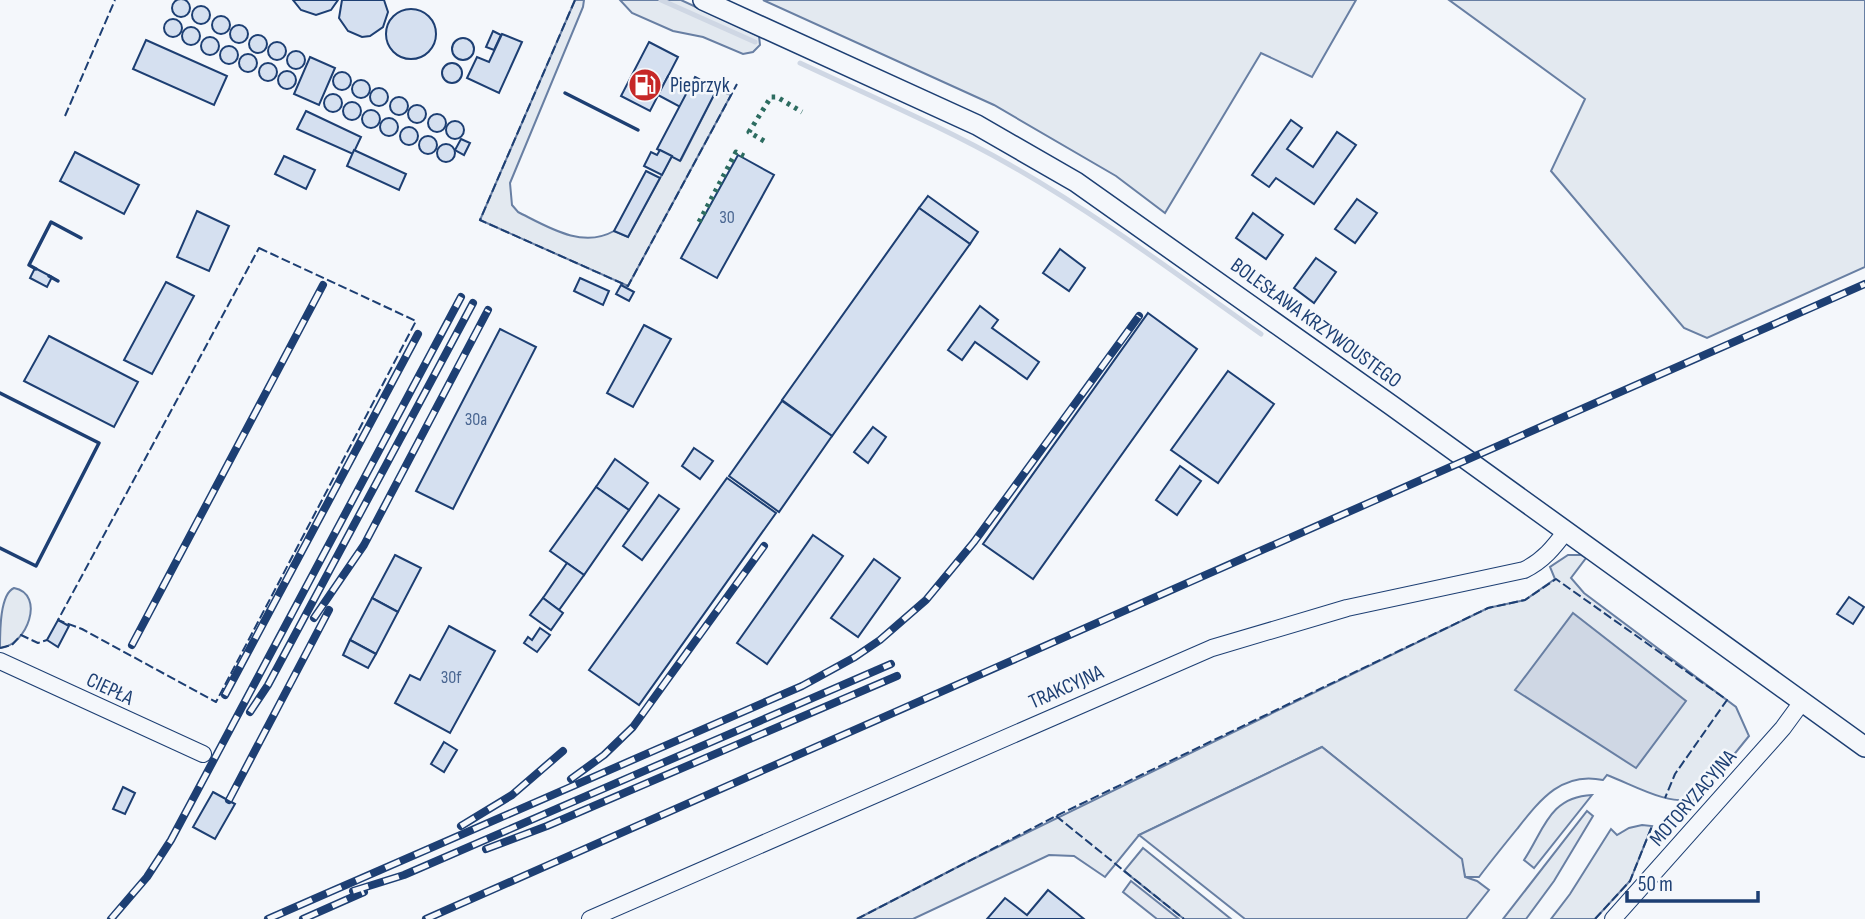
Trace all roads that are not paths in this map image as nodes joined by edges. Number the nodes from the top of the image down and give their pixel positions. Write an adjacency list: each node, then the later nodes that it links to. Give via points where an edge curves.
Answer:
1 (703, 0): 2 (street, BOLESŁAWA KRZYWOUSTEGO, via 977,125 1066,176)
2 (1566, 531): 4 (street, BOLESŁAWA KRZYWOUSTEGO); 7 (street, TRAKCYJNA, via 1539,562 1524,570 1347,608 1212,648)
3 (0, 661): 6 (street, CIEPŁA)
4 (1802, 702): 5 (street, BOLESŁAWA KRZYWOUSTEGO); 8 (street, MOTORYZACYJNA)
5 (1865, 747)
6 (203, 754)
7 (590, 919)
8 (1613, 919)

